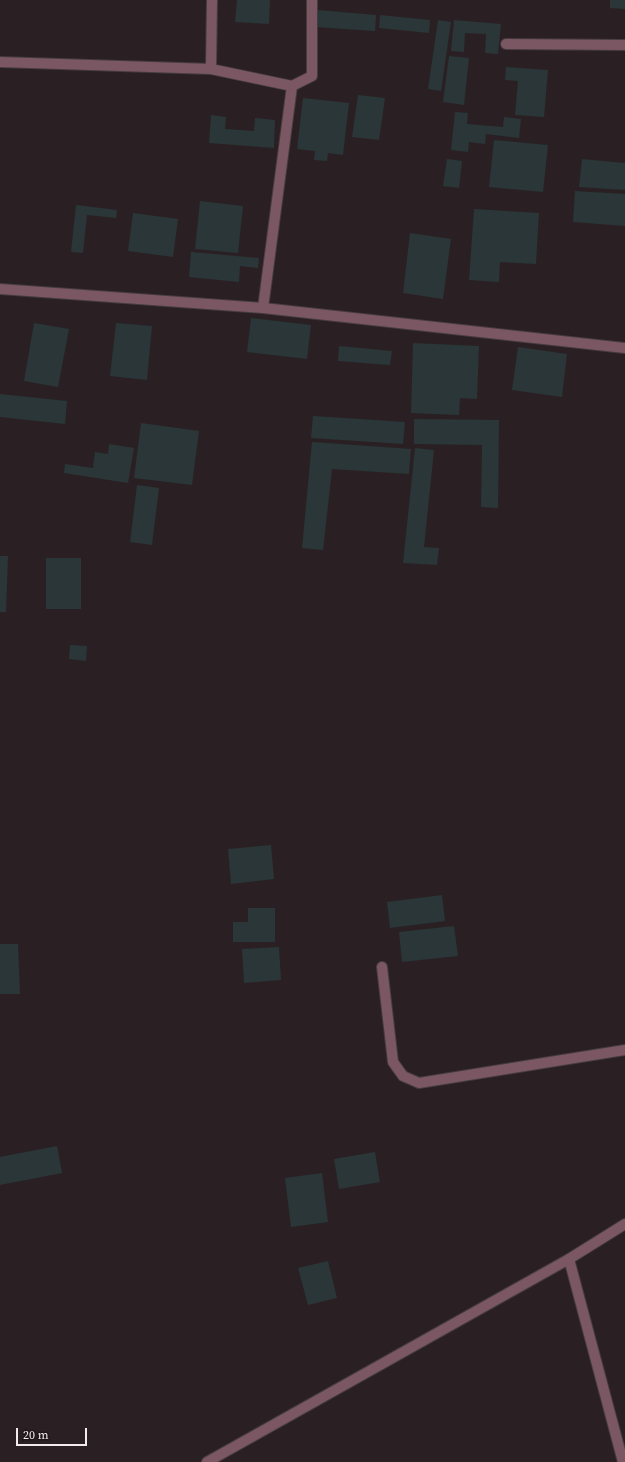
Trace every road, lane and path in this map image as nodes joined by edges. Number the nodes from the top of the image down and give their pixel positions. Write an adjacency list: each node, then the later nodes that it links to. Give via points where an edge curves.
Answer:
1 (212, 0): 6 (street)
2 (312, 0): 7 (street, via 312,76)
3 (506, 44): 4 (street)
4 (625, 45)
5 (0, 62): 6 (street)
6 (211, 69): 7 (street)
7 (292, 86): 9 (street)
8 (0, 289): 9 (street)
9 (263, 308): 10 (street)
10 (625, 348)
11 (382, 967): 12 (street, via 393,1062 403,1076 419,1083)
12 (625, 1050)
13 (625, 1224): 14 (street)
14 (569, 1258): 15 (street); 16 (street)
15 (207, 1462)
16 (623, 1462)

